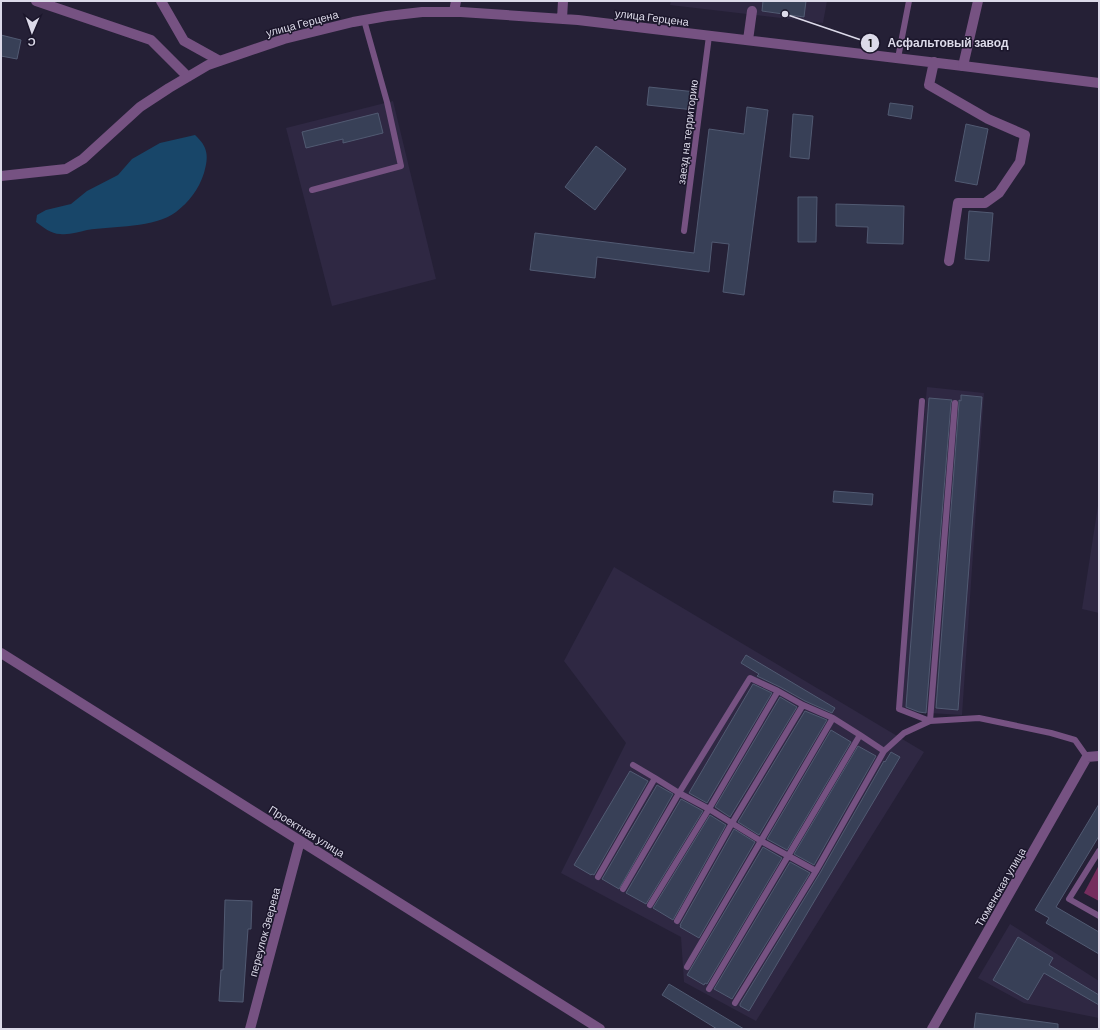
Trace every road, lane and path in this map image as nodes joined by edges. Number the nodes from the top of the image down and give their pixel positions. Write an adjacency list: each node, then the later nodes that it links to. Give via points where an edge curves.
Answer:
1 (36, 1): 17 (street, via 151,40)
2 (161, 1): 14 (street, via 184,41)
3 (456, 1): 8 (street)
4 (563, 1): 9 (street)
5 (909, 1): 13 (lane)
6 (978, 1): 16 (street)
7 (752, 11): 12 (street)
8 (454, 12): 9 (street, улица Герцена); 10 (street, улица Герцена, via 422,12)
9 (562, 19): 11 (street, улица Герцена)
10 (364, 20): 14 (street, улица Герцена, via 284,39); 20 (lane, via 401,166)
11 (709, 36): 12 (street, улица Герцена); 21 (lane, заезд на территорию)
12 (748, 40): 13 (street, улица Герцена)
13 (898, 58): 15 (street, улица Герцена)
14 (220, 61): 17 (street, улица Герцена)
15 (934, 62): 16 (street, улица Герцена); 22 (street, via 930,85 988,119 1025,135 1020,162 999,193 985,203 958,203)
16 (963, 66): 18 (street, улица Герцена)
17 (188, 77): 19 (street, улица Герцена, via 140,107 83,159 66,169)
18 (1099, 83)
19 (1, 176)
20 (312, 190)
21 (684, 231)
22 (949, 261)
23 (922, 402): 29 (lane, via 899,709)
24 (955, 403): 29 (lane)
25 (1, 653): 39 (street, Проектная улица)
26 (778, 691): 27 (lane); 36 (lane, via 750,678); 37 (lane)
27 (803, 705): 28 (lane); 38 (lane)
28 (833, 718): 30 (lane); 40 (lane)
29 (930, 721): 31 (lane, via 904,733); 33 (lane, via 979,718 1051,732 1075,740)
30 (860, 735): 31 (lane); 42 (lane)
31 (884, 751): 43 (lane)
32 (1099, 756): 33 (street)
33 (1088, 757): 54 (street, Тюменская улица)
34 (633, 765): 35 (lane)
35 (655, 778): 36 (lane); 44 (lane)
36 (679, 792): 37 (lane); 45 (lane)
37 (709, 809): 38 (lane); 46 (lane)
38 (732, 824): 40 (lane); 48 (lane)
39 (300, 841): 52 (street, переулок Зверева); 53 (street, Проектная улица)
40 (761, 841): 42 (lane); 49 (lane)
41 (1099, 851): 47 (lane, via 1070,899)
42 (788, 857): 43 (lane); 50 (lane)
43 (816, 872): 51 (lane)
44 (598, 877)
45 (623, 889)
46 (650, 905)
47 (1099, 916)
48 (677, 921)
49 (687, 967)
50 (709, 989)
51 (735, 1003)
52 (250, 1029)
53 (600, 1029)
54 (932, 1029)

